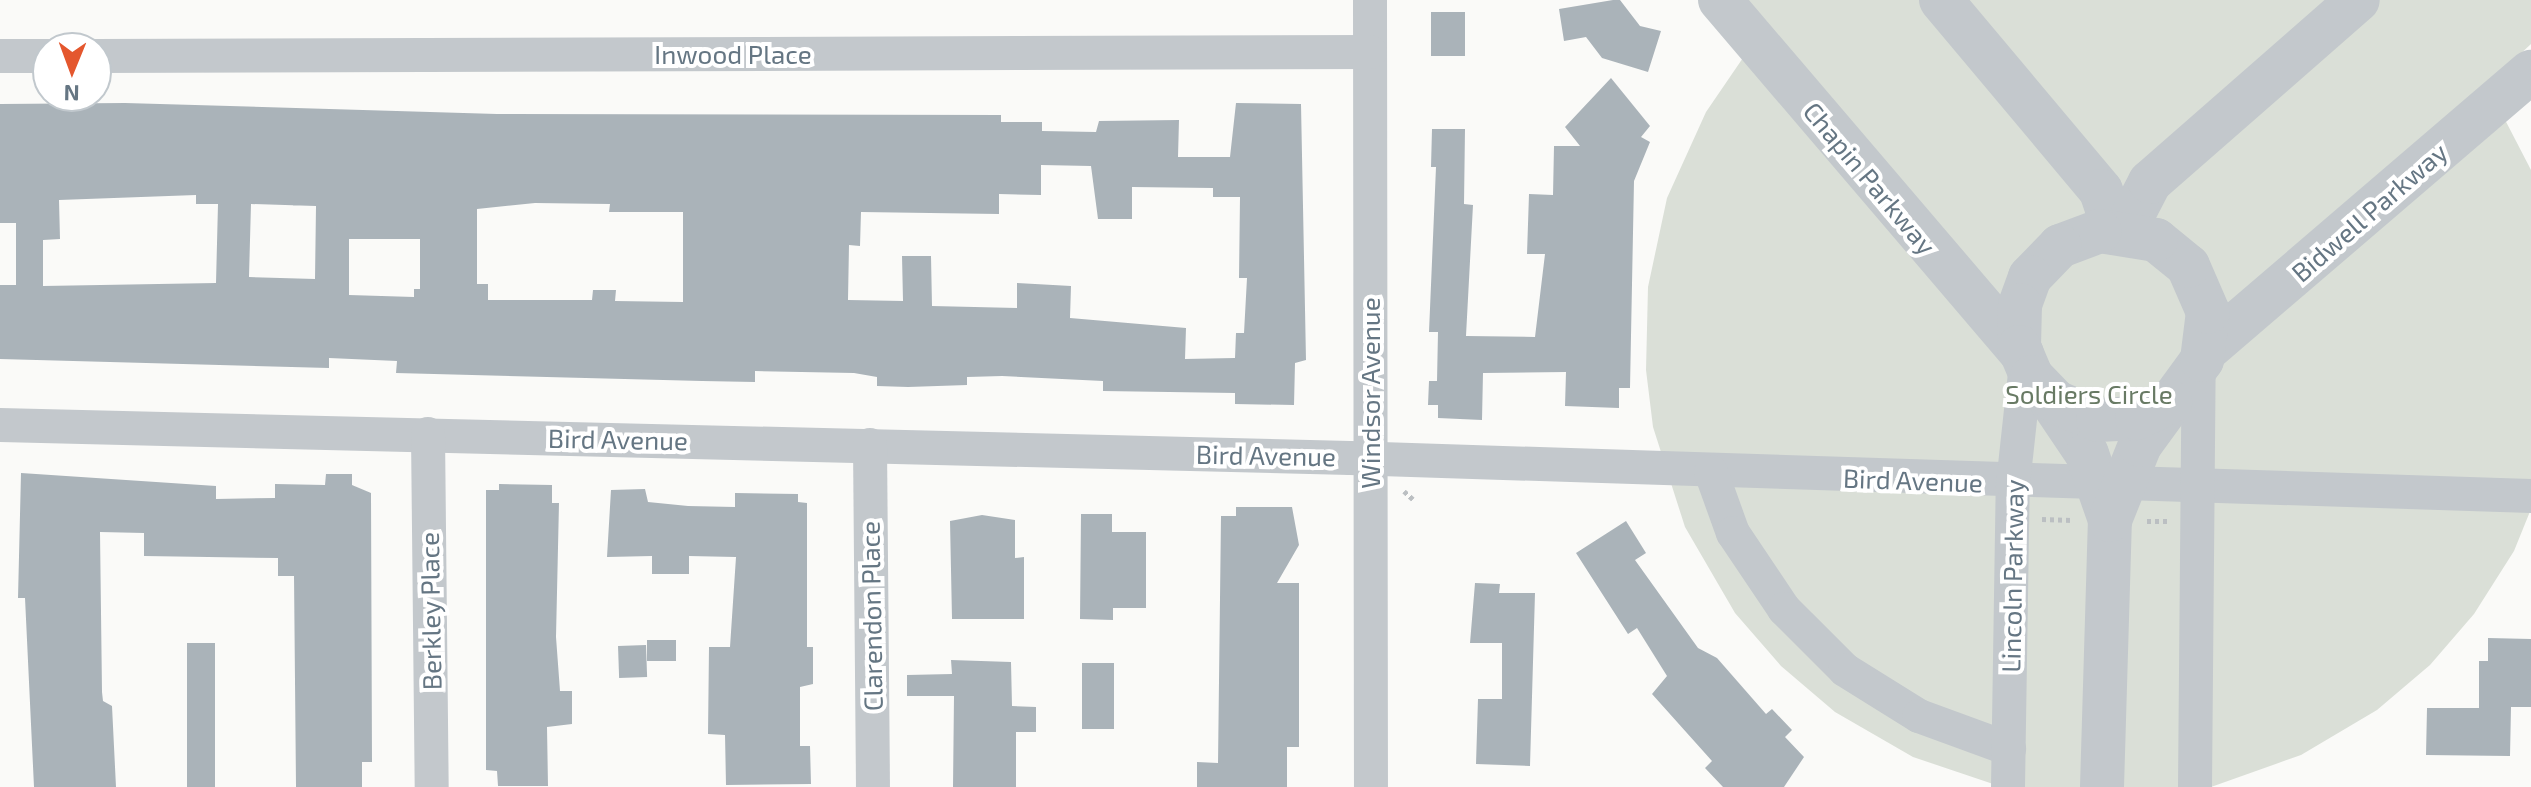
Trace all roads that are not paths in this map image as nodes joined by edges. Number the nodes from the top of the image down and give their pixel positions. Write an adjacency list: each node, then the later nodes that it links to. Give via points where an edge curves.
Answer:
1 (1370, 0): 5 (street, Windsor Avenue)
2 (1720, 0): 12 (street, Chapin Parkway)
3 (1941, 0): 10 (street, via 2101,191)
4 (2358, 0): 10 (street, via 2150,182)
5 (1370, 52): 8 (street, Inwood Place); 17 (street, Windsor Avenue)
6 (0, 56): 7 (street)
7 (32, 56)
8 (112, 56)
9 (2531, 72): 11 (street, Bidwell Parkway)
10 (2120, 230): 11 (street, via 2168,247 2195,276 2208,312); 12 (street, via 2073,239 2038,265 2020,305)
11 (2202, 359): 13 (street); 20 (street)
12 (2031, 370): 13 (street, via 2078,414 2109,421 2137,418); 19 (street, Lincoln Parkway); 22 (street, via 2087,454)
13 (2170, 402): 22 (street)
14 (0, 425): 15 (street, Bird Avenue)
15 (428, 434): 16 (street, Bird Avenue); 24 (street, Berkley Place)
16 (870, 445): 17 (street, Bird Avenue); 25 (street, Clarendon Place)
17 (1370, 458): 18 (street, Bird Avenue); 26 (street, Windsor Avenue)
18 (1711, 472): 19 (street, Bird Avenue); 23 (street, via 1741,546 1784,609 1845,670 1919,716)
19 (2013, 484): 22 (street, Bird Avenue); 23 (street, Lincoln Parkway)
20 (2198, 488): 21 (street, Bird Avenue); 22 (street, Bird Avenue); 29 (street)
21 (2531, 496)
22 (2109, 507): 28 (street)
23 (2009, 749): 27 (street, Lincoln Parkway)
24 (432, 787)
25 (873, 787)
26 (1371, 787)
27 (2008, 787)
28 (2102, 787)
29 (2195, 787)

